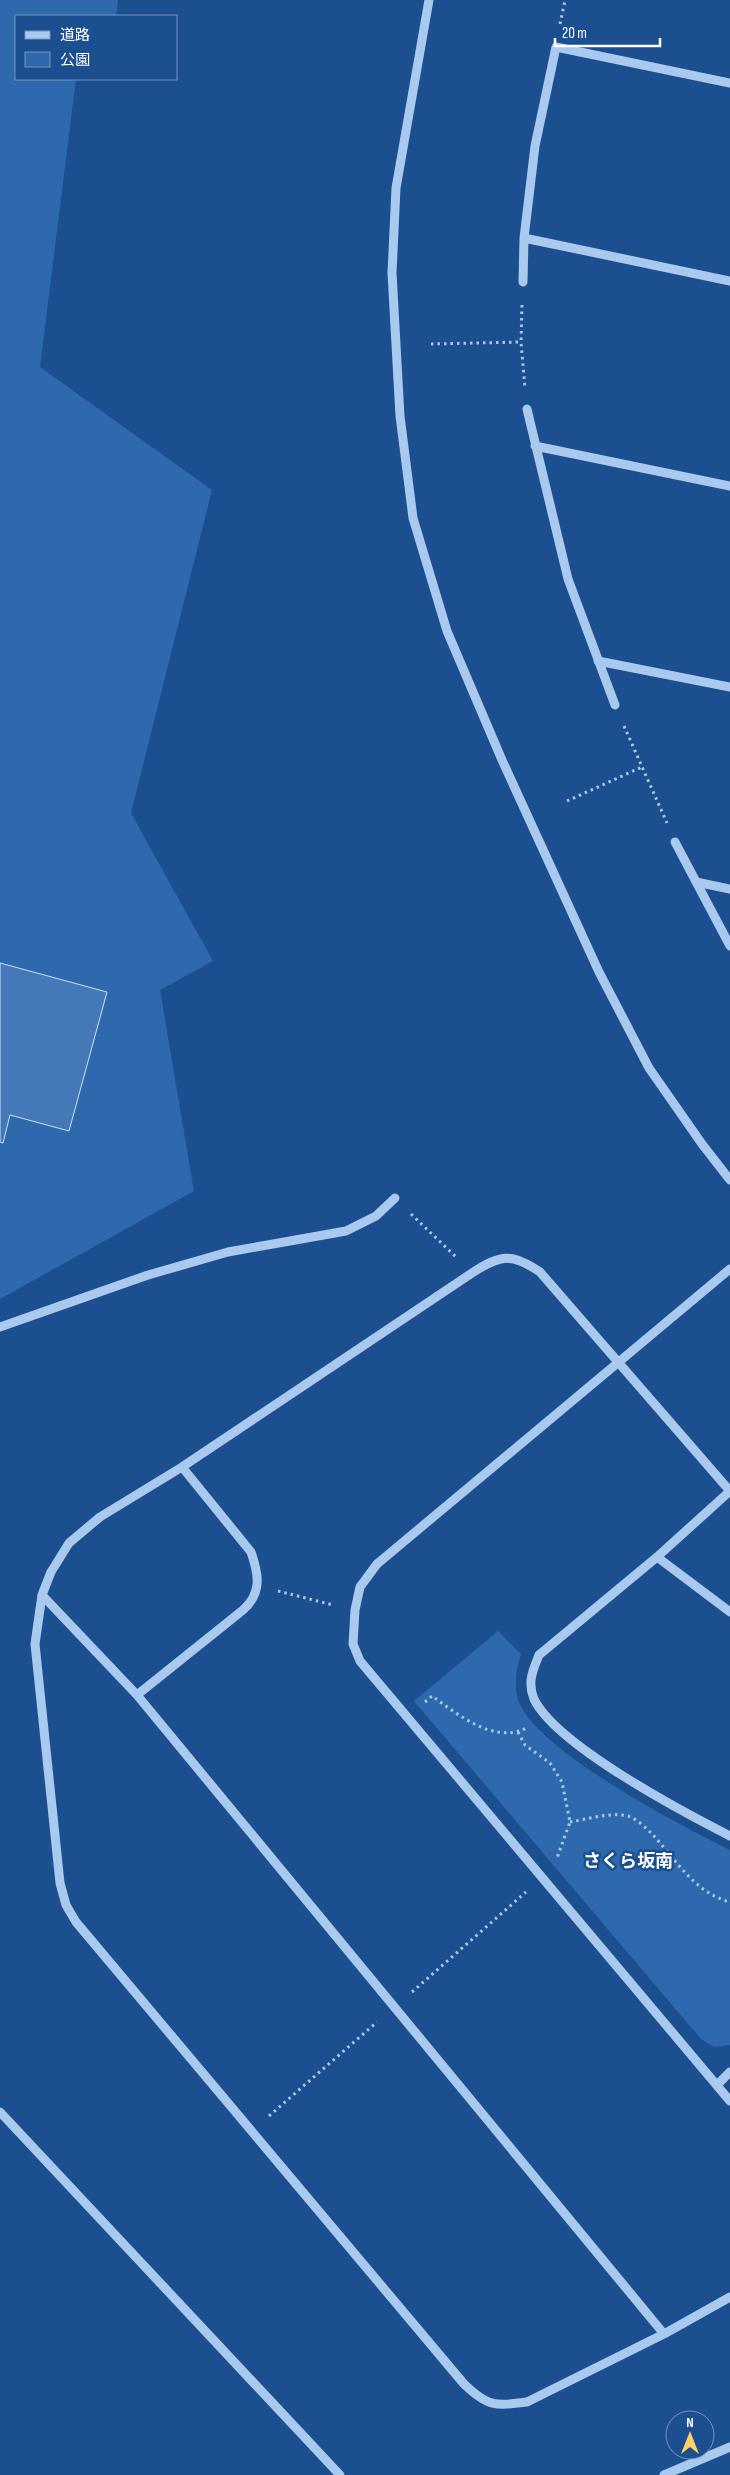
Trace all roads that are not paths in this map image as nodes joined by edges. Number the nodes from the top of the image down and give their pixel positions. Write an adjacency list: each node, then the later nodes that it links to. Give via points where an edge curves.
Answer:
1 (429, 0): 16 (street, via 396,188 392,273 400,416 413,518 447,631 502,760 600,972 649,1068)
2 (730, 83): 3 (street, via 556,47 535,146)
3 (524, 238): 4 (street); 5 (street)
4 (730, 281)
5 (522, 282)
6 (527, 409): 7 (street)
7 (535, 446): 8 (street); 9 (street, via 568,579)
8 (730, 486)
9 (598, 661): 10 (street); 11 (street)
10 (730, 687)
11 (615, 705)
12 (675, 842): 13 (street)
13 (696, 882): 14 (street); 15 (street)
14 (730, 888)
15 (730, 946)
16 (730, 1180)
17 (395, 1198): 19 (street, via 376,1216 346,1230 228,1252 148,1275)
18 (730, 1269): 20 (street)
19 (0, 1327)
20 (618, 1363): 21 (street, via 540,1272 522,1259 501,1258 472,1273); 22 (street); 29 (street, via 377,1564 360,1587 353,1644 360,1660 407,1717)
21 (182, 1467): 24 (street, via 100,1517 69,1542); 26 (street, via 251,1552 258,1586 253,1601)
22 (730, 1491): 23 (street)
23 (656, 1557): 25 (street); 27 (street, via 540,1655 530,1676 534,1697 545,1716 578,1745 684,1812)
24 (42, 1594): 26 (street); 33 (street, via 35,1644 60,1882 66,1905 76,1922 464,2384 481,2400 502,2405 527,2402)
25 (730, 1612)
26 (137, 1695): 33 (street)
27 (730, 1836)
28 (730, 2072): 29 (street)
29 (717, 2085): 30 (street)
30 (730, 2101)
31 (0, 2112): 35 (street)
32 (730, 2298): 33 (street)
33 (664, 2334)
34 (730, 2447): 36 (street)
35 (340, 2475)
36 (664, 2475)

